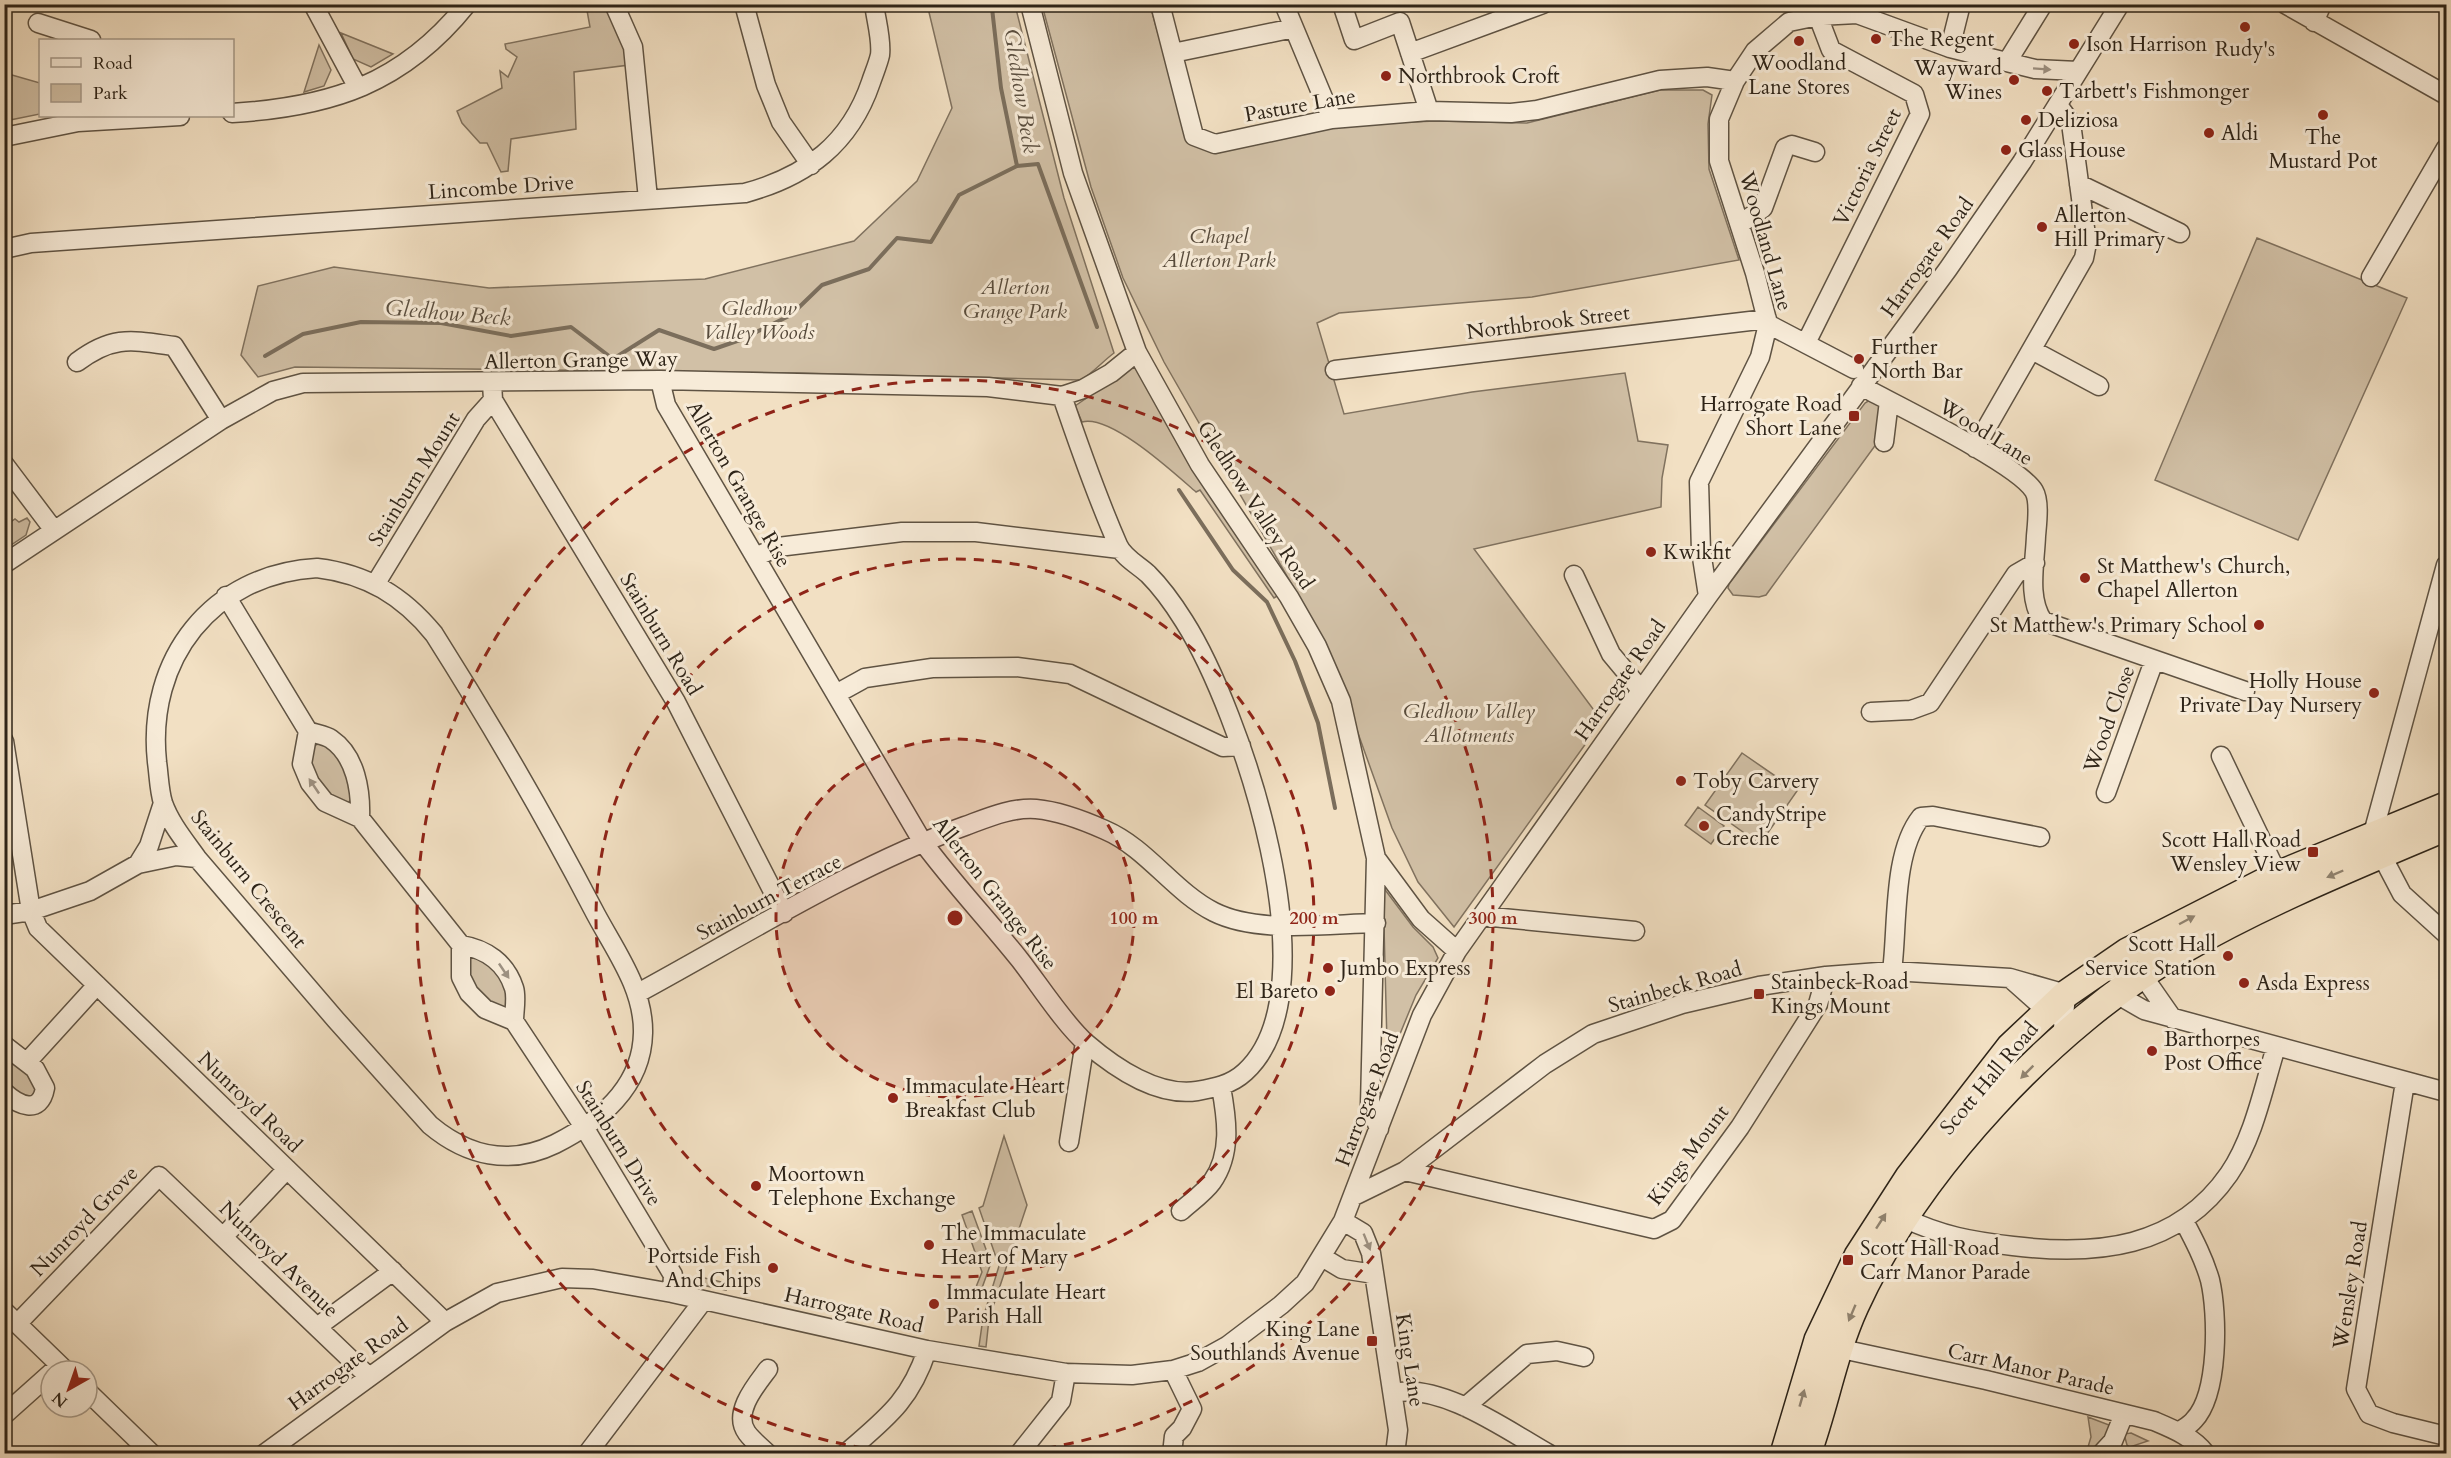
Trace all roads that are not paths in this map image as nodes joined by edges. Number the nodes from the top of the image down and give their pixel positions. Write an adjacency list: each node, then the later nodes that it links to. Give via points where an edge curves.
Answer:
1 (313, 4): 27 (street)
2 (467, 4): 27 (street, via 423,52)
3 (614, 4): 39 (street, via 633,47)
4 (744, 4): 37 (street, via 766,85 781,122)
5 (874, 4): 37 (street, Lincombe Drive, via 880,54 861,109 833,147)
6 (1030, 4): 47 (street, Gledhow Valley Road, via 1073,173)
7 (1160, 4): 22 (street)
8 (1284, 4): 19 (street)
9 (1342, 4): 23 (street, via 1354,40 1400,22)
10 (1543, 4): 23 (street)
11 (1961, 4): 21 (street)
12 (2043, 4): 24 (street)
13 (2120, 4): 25 (street, Harrogate Road)
14 (2285, 4): 17 (street)
15 (2322, 4): 17 (street)
16 (1818, 10): 21 (street, Woodland Lane, via 1857,14); 26 (street, Woodland Lane, via 1789,22 1755,51); 45 (street, Victoria Street, via 1832,50 1914,94 1920,114)
17 (2314, 22): 28 (street)
18 (38, 23): 20 (street)
19 (1294, 28): 22 (street); 33 (street)
20 (88, 39)
21 (1950, 48): 24 (street, Woodland Lane)
22 (1173, 53): 33 (street, Pasture Lane, via 1194,136 1215,144)
23 (1410, 53): 30 (street)
24 (2007, 62): 25 (street, Woodland Lane, one-way to 25, via 2035,69)
25 (2078, 71): 29 (street, Harrogate Road)
26 (1735, 81): 30 (street, Pasture Lane, via 1707,77 1660,80 1511,113); 40 (street, Woodland Lane, via 1719,118 1719,161)
27 (358, 88): 31 (street, via 314,104)
28 (2446, 95)
29 (2058, 105): 38 (street, via 2071,123); 50 (street, Harrogate Road, via 1948,269)
30 (1429, 111): 33 (street, Pasture Lane)
31 (234, 113)
32 (153, 117): 34 (street, via 78,122)
33 (1332, 118)
34 (4, 137)
35 (2446, 148): 43 (street)
36 (1815, 152): 40 (street, via 1792,145 1785,148 1763,208)
37 (811, 165): 39 (street, Lincombe Drive, via 779,184 745,193)
38 (2079, 184): 41 (street); 46 (street, via 2087,243 2084,258)
39 (648, 199): 42 (street, Lincombe Drive, via 31,243)
40 (1740, 225): 44 (street, Woodland Lane)
41 (2180, 233)
42 (4, 249)
43 (2371, 276)
44 (1767, 322): 45 (street, Wood Lane); 49 (street, Northbrook Street); 69 (street, Woodland Lane, via 1760,357 1700,482 1701,551)
45 (1806, 343): 50 (street, Wood Lane)
46 (2032, 350): 52 (street); 58 (street)
47 (1137, 352): 54 (street, Allerton Grange Way, via 1111,373); 89 (street, Gledhow Valley Road, via 1200,465 1289,597 1317,646 1341,701)
48 (77, 362): 56 (street, via 110,342 174,345)
49 (1335, 370)
50 (1857, 377): 55 (street, Wood Lane); 69 (street, Harrogate Road)
51 (660, 380): 53 (street, Allerton Grange Way); 54 (street, Allerton Grange Way, via 988,387); 62 (street, Allerton Grange Rise, via 666,405)
52 (2099, 386)
53 (492, 392): 56 (street, Allerton Grange Way, via 303,383 273,391); 67 (street, Stainburn Mount); 93 (street, Stainburn Road, via 676,702)
54 (1062, 396): 61 (street)
55 (1888, 401): 57 (street); 58 (street, Wood Lane)
56 (221, 420): 60 (street, Allerton Grange Way)
57 (1884, 442)
58 (1975, 448): 63 (street, Wood Lane, via 2019,476 2035,492)
59 (4, 464): 60 (street)
60 (53, 529): 64 (street, Allerton Grange Way)
61 (1120, 549): 62 (street, via 976,532 902,532 778,547); 77 (street, Allerton Grange Rise, via 1149,575 1184,621)
62 (755, 557): 73 (street, Allerton Grange Rise)
63 (2035, 563): 70 (street, Wood Lane, via 2033,608 2043,621); 74 (street, via 2016,574 1930,703 1911,710)
64 (4, 564)
65 (2446, 565): 86 (street)
66 (1574, 575): 71 (street, via 1611,654)
67 (376, 583): 68 (street, Stainburn Crescent, via 343,571 292,570 257,579); 107 (street, Stainburn Crescent, via 414,610 440,643 558,842)
68 (226, 596): 75 (street); 81 (street, Stainburn Crescent, via 183,644 167,670 155,722)
69 (1708, 596): 71 (street, Harrogate Road)
70 (2154, 661): 72 (street, Wood Lane); 80 (street, Wood Close)
71 (1641, 690): 95 (street, Harrogate Road)
72 (2245, 691)
73 (836, 694): 77 (street, via 865,678 932,668 1017,667 1070,674 1223,747); 87 (street, Allerton Grange Rise)
74 (1871, 712)
75 (308, 731): 83 (street, via 332,740 348,759 357,778); 83 (street, one-way to 75, via 325,802 310,783 302,764)
76 (4, 741): 79 (street)
77 (1241, 746): 97 (street, Allerton Grange Rise, via 1263,820)
78 (2221, 756): 91 (street)
79 (7, 778): 92 (street)
80 (2106, 793)
81 (163, 803): 88 (street, Stainburn Crescent); 90 (street, via 149,846)
82 (2446, 806): 86 (highway, Scott Hall Road)
83 (360, 818): 100 (street)
84 (2446, 827): 86 (highway, Scott Hall Road)
85 (2040, 837): 102 (street, via 1933,816 1920,817 1911,830 1896,903)
86 (2378, 837): 91 (highway, Scott Hall Road); 99 (street, via 2402,894); 103 (highway, Scott Hall Road, one-way to 103, via 2288,894 2179,951)
87 (922, 841): 93 (street, Stainburn Terrace); 97 (street, Stainburn Terrace, via 996,815 1035,809 1068,816 1107,830 1214,912 1242,921); 111 (street, Allerton Grange Rise)
88 (197, 858): 90 (street, via 166,857); 121 (street, Stainburn Crescent, via 336,1020 445,1138 466,1150 489,1156 521,1156 553,1145)
89 (1376, 858): 96 (street, Gledhow Valley Road); 101 (street, via 1421,919)
90 (138, 864): 92 (street, via 90,891)
91 (2278, 875): 103 (highway, Scott Hall Road, one-way to 91)
92 (31, 911): 94 (street); 106 (street, Nunroyd Road, via 38,928)
93 (784, 913): 107 (street, Stainburn Terrace)
94 (4, 915)
95 (1482, 916): 98 (street); 101 (street, Harrogate Road)
96 (1376, 923): 97 (street, Stainburn Terrace); 112 (street, Gledhow Valley Road)
97 (1283, 925): 118 (street, Allerton Grange Rise, via 1275,1025 1245,1073)
98 (1635, 931)
99 (2446, 934)
100 (461, 945): 110 (street, via 462,976 469,993 485,1009); 110 (street, one-way to 110, via 477,947 505,970 515,990)
101 (1457, 951): 116 (street, Harrogate Road, via 1422,1015)
102 (1892, 971): 104 (street, Stainbeck Road); 105 (street, Stainbeck Road)
103 (2122, 973): 108 (highway, Scott Hall Road); 109 (street); 109 (street, via 2144,1010)
104 (1826, 976): 125 (street, Stainbeck Road, via 1682,1004 1593,1034 1545,1064); 125 (street, Kings Mount, via 1818,1004 1740,1127 1672,1220 1654,1229)
105 (2010, 978): 108 (street); 108 (street, Stainbeck Road)
106 (97, 985): 115 (street); 124 (street, Nunroyd Road)
107 (638, 993): 121 (street, Stainburn Crescent, via 643,1035 638,1061 621,1094)
108 (2065, 1016): 129 (highway, Scott Hall Road, one-way to 129); 166 (highway, Scott Hall Road, one-way to 108, via 1818,1340 1858,1256 1909,1177 2010,1047)
109 (2173, 1019): 114 (street)
110 (514, 1021): 121 (street, Stainburn Drive)
111 (1085, 1042): 118 (street, Allerton Grange Rise, via 1153,1086 1182,1093); 123 (street)
112 (1373, 1043): 116 (street, via 1385,1058); 122 (street, Gledhow Valley Road, via 1370,1104)
113 (4, 1045): 115 (street)
114 (2276, 1047): 117 (street); 131 (street, via 2248,1140 2230,1173)
115 (27, 1062): 119 (street, via 44,1082 41,1099 26,1106)
116 (1403, 1066): 122 (street, Harrogate Road)
117 (2405, 1082): 120 (street); 156 (street, Wensley Road, via 2356,1389 2369,1414)
118 (1221, 1087): 128 (street, via 1226,1118 1222,1163 1211,1183)
119 (4, 1092)
120 (2446, 1092)
121 (584, 1127): 136 (street, Stainburn Drive, via 673,1275)
122 (1379, 1129): 127 (street, Harrogate Road)
123 (1069, 1142)
124 (287, 1169): 132 (street); 134 (street, Nunroyd Road)
125 (1405, 1171): 127 (street, Stainbeck Road)
126 (159, 1176): 132 (street, Nunroyd Avenue); 138 (street, Nunroyd Grove)
127 (1354, 1196): 130 (street, Harrogate Road)
128 (1181, 1211)
129 (1904, 1218): 131 (street, via 1936,1233 1975,1242 2074,1251 2129,1244); 141 (highway, Scott Hall Road, one-way to 141, via 1875,1266)
130 (1343, 1221): 133 (street, Harrogate Road); 135 (street, King Lane, one-way to 135, via 1363,1233)
131 (2184, 1221): 155 (street, via 2210,1281 2217,1340 2203,1403 2195,1420)
132 (223, 1237): 140 (street, Nunroyd Avenue)
133 (1322, 1257): 135 (street, via 1342,1269); 146 (street, Harrogate Road, via 1294,1294 1227,1346)
134 (393, 1271): 139 (street, Nunroyd Road); 140 (street)
135 (1374, 1274): 150 (street, King Lane)
136 (672, 1293): 137 (street, Harrogate Road); 139 (street, Harrogate Road, via 592,1279 562,1278 497,1293)
137 (703, 1301): 142 (street, Harrogate Road); 159 (street)
138 (11, 1317): 144 (street)
139 (445, 1322): 148 (street, Harrogate Road)
140 (317, 1327): 148 (street, Nunroyd Avenue)
141 (1837, 1348): 153 (street, Carr Manor Parade); 167 (highway, Scott Hall Road)
142 (927, 1350): 147 (street, Harrogate Road); 161 (street, via 917,1379 903,1400)
143 (1584, 1357): 152 (street, via 1557,1351 1527,1354)
144 (47, 1359)
145 (768, 1370): 160 (street, via 751,1393 742,1423)
146 (1173, 1370): 147 (street, Harrogate Road, via 1132,1375); 163 (street, via 1192,1409 1174,1436)
147 (1066, 1373): 162 (street, via 1061,1401)
148 (368, 1376): 158 (street, Harrogate Road)
149 (39, 1385): 154 (street)
150 (1394, 1393): 152 (street, via 1425,1392); 164 (street, King Lane, via 1398,1430)
151 (99, 1403): 157 (street)
152 (1466, 1407): 165 (street)
153 (2124, 1414): 155 (street, Carr Manor Parade); 168 (street, via 2113,1441)
154 (4, 1415)
155 (2179, 1432): 169 (street, Carr Manor Parade)
156 (2446, 1436)
157 (152, 1454)
158 (264, 1454)
159 (586, 1454)
160 (768, 1454)
161 (845, 1454)
162 (1019, 1454)
163 (1172, 1454)
164 (1395, 1454)
165 (1549, 1454)
166 (1784, 1454)
167 (1807, 1454)
168 (2101, 1454)
169 (2206, 1454)

